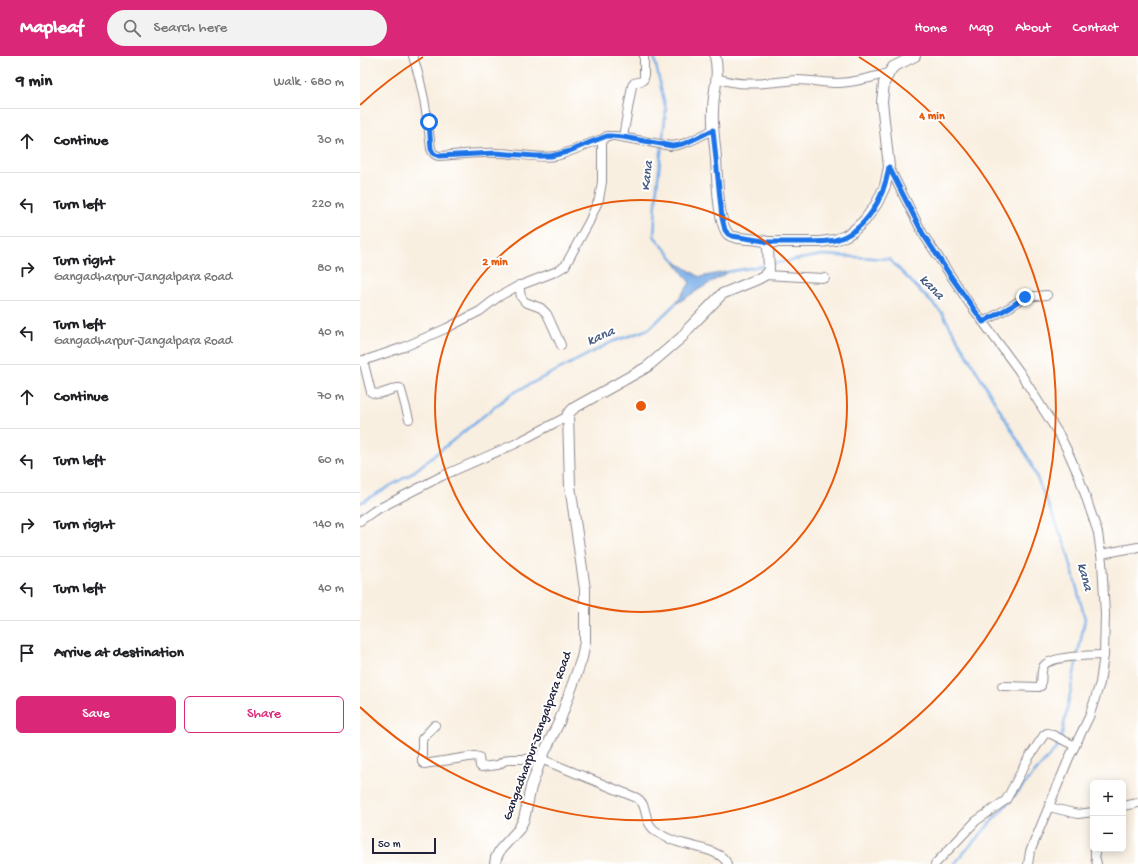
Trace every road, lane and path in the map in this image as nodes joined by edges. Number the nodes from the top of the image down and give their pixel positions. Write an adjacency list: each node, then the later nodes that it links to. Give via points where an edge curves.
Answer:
1 (413, 56): 9 (street, via 427,110 431,149 436,155 495,153 551,156)
2 (644, 56): 8 (street, via 644,79 633,84)
3 (716, 56): 6 (street)
4 (915, 56): 5 (street, via 893,67)
5 (889, 72): 6 (street, via 854,82 838,83 799,80 745,83); 10 (street, via 884,83 882,102)
6 (717, 78): 7 (street)
7 (713, 130): 8 (street, via 683,144 672,146); 11 (street, via 720,208 725,230 732,236 764,241)
8 (623, 137): 9 (street)
9 (603, 138): 14 (street, via 599,199 567,263 555,272)
10 (889, 167): 11 (street, via 885,186 877,203 866,220 852,232 828,241); 16 (street, via 923,234)
11 (768, 246): 12 (street)
12 (767, 271): 13 (street); 19 (street, via 752,282 722,294 682,337 656,360 574,408)
13 (825, 278)
14 (519, 285): 17 (street, via 521,297 525,302 541,308 547,314); 18 (street, via 480,311 447,328 404,347)
15 (1047, 295): 16 (street, via 1025,297)
16 (983, 322): 23 (street, via 1019,371 1060,436 1079,477 1094,519)
17 (561, 345)
18 (362, 361): 20 (street, via 372,393 400,388)
19 (568, 416): 21 (street, via 374,511); 28 (street, Gangadharpur-Jangalpara Road, via 570,486 585,590 585,641 582,658 566,703)
20 (409, 420)
21 (360, 521)
22 (1138, 547): 23 (street)
23 (1101, 554): 24 (street, via 1105,614)
24 (1100, 655): 25 (street, via 1073,656 1044,665 1042,683 1039,687); 27 (street, via 1100,683 1097,693 1089,717)
25 (1002, 686)
26 (435, 725): 28 (street, via 422,739 424,764 475,756 479,758 481,768 498,765 509,759)
27 (1073, 744): 31 (street); 36 (street, via 1050,734 1043,736 1006,800 976,821)
28 (541, 759): 34 (street, Gangadharpur-Jangalpara Road, via 524,819 500,850); 35 (street, via 637,798 643,803 649,824 655,831 675,842 716,853)
29 (1138, 803): 30 (street)
30 (1126, 805)
31 (1049, 807): 32 (street, via 1078,814); 37 (street, via 1030,852)
32 (1090, 812)
33 (1095, 852): 38 (street)
34 (495, 864)
35 (727, 864)
36 (935, 864)
37 (1028, 864)
38 (1097, 864)

